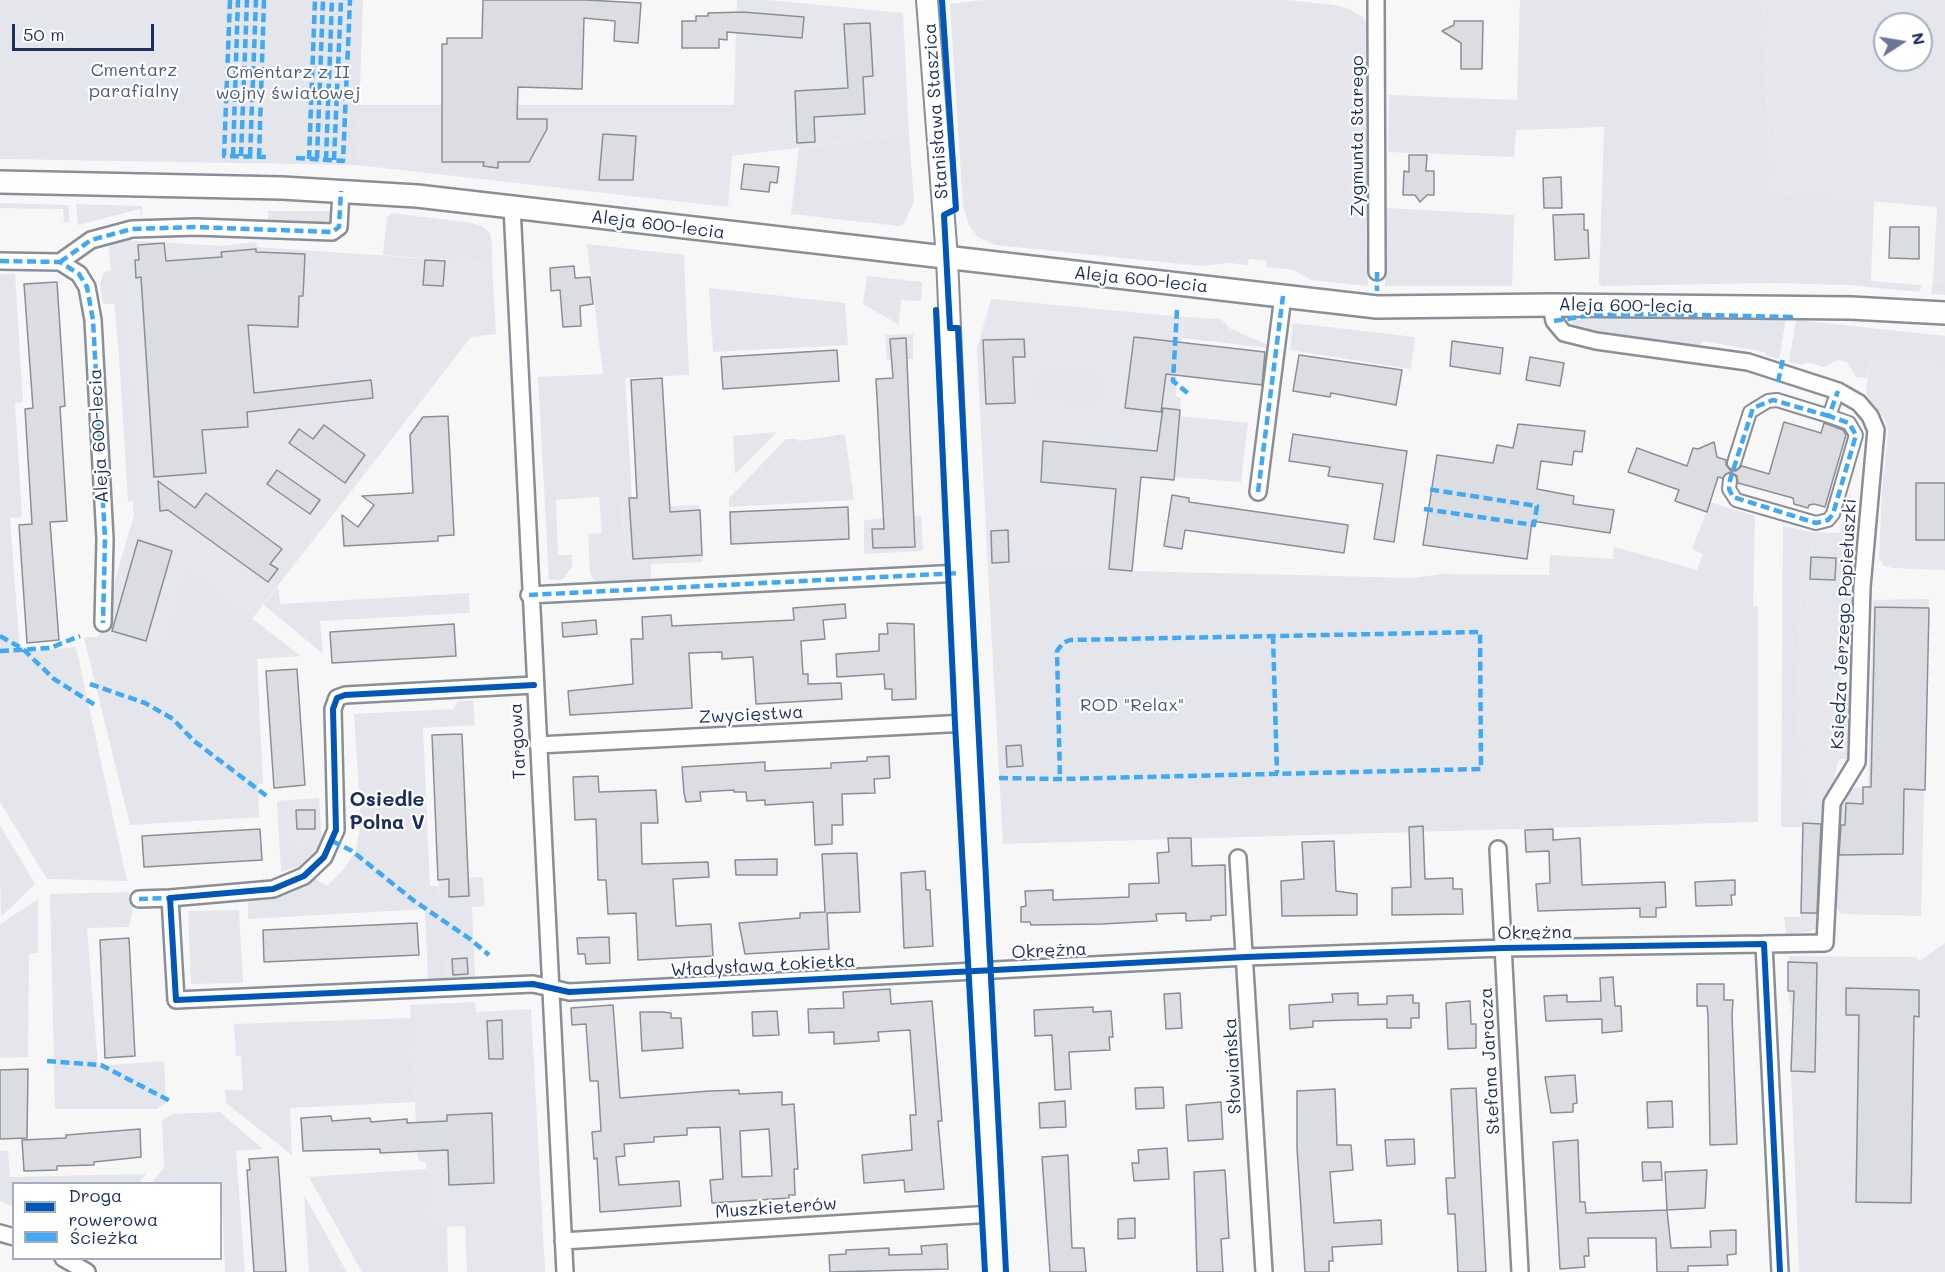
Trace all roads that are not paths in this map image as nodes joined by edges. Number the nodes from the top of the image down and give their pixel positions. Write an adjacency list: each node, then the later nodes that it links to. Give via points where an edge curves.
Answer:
1 (927, 0): 7 (street, Stanisława Staszica)
2 (1371, 0): 3 (street)
3 (1376, 0): 10 (street, Zygmunta Starego)
4 (0, 182): 5 (main road, Aleja 600-lecia)
5 (341, 191): 6 (main road, Aleja 600-lecia); 9 (street, via 339,227 332,232 132,229 91,240)
6 (512, 207): 7 (main road, Aleja 600-lecia); 20 (street, Targowa)
7 (947, 258): 11 (main road, Aleja 600-lecia); 19 (street, Stanisława Staszica)
8 (0, 261): 9 (street)
9 (60, 262): 21 (street, Aleja 600-lecia, via 79,274 91,303 105,539)
10 (1377, 272)
11 (1283, 296): 12 (main road, Aleja 600-lecia, via 1377,307); 18 (street)
12 (1551, 305): 13 (main road, Aleja 600-lecia, via 1851,308); 14 (street, Księdza Jerzego Popiełuszki, via 1554,321 1564,333 1748,362)
13 (1945, 314)
14 (1838, 391): 15 (street); 29 (street, Księdza Jerzego Popiełuszki, via 1859,403 1876,430 1862,587 1857,762 1832,802 1825,943)
15 (1830, 416): 16 (street, via 1777,400 1768,401 1750,412); 17 (street, via 1849,423 1856,435 1828,520 1816,523 1736,500 1729,489)
16 (1734, 463)
17 (1730, 480)
18 (1258, 492)
19 (960, 573): 20 (street); 23 (street, Stanisława Staszica)
20 (529, 595): 22 (street, Targowa)
21 (102, 623)
22 (534, 685): 24 (street, Targowa); 27 (street, via 340,696 333,709 336,830 324,857 304,876 273,889)
23 (967, 723): 24 (street, Zwycięstwa); 32 (street, Stanisława Staszica)
24 (538, 745): 33 (street, Targowa)
25 (1498, 849): 30 (street, Stefana Jaracza)
26 (1238, 858): 31 (street, Słowiańska)
27 (170, 897): 28 (street); 33 (street, Władysława Łokietka, via 176,1000 435,987)
28 (139, 899)
29 (1764, 944): 30 (street, Okrężna); 42 (street)
30 (1503, 948): 31 (street, Okrężna); 41 (street, Stefana Jaracza)
31 (1246, 957): 32 (street, Okrężna); 40 (street, Słowiańska)
32 (978, 969): 33 (street, Władysława Łokietka, via 569,992); 34 (street, Stanisława Staszica)
33 (550, 987): 35 (street, Targowa)
34 (992, 1214): 35 (street, Muszkieterów); 39 (street, Stanisława Staszica)
35 (563, 1241): 38 (street, Targowa)
36 (66, 1260): 37 (street)
37 (87, 1272)
38 (565, 1272)
39 (995, 1272)
40 (1264, 1272)
41 (1520, 1272)
42 (1780, 1272)

